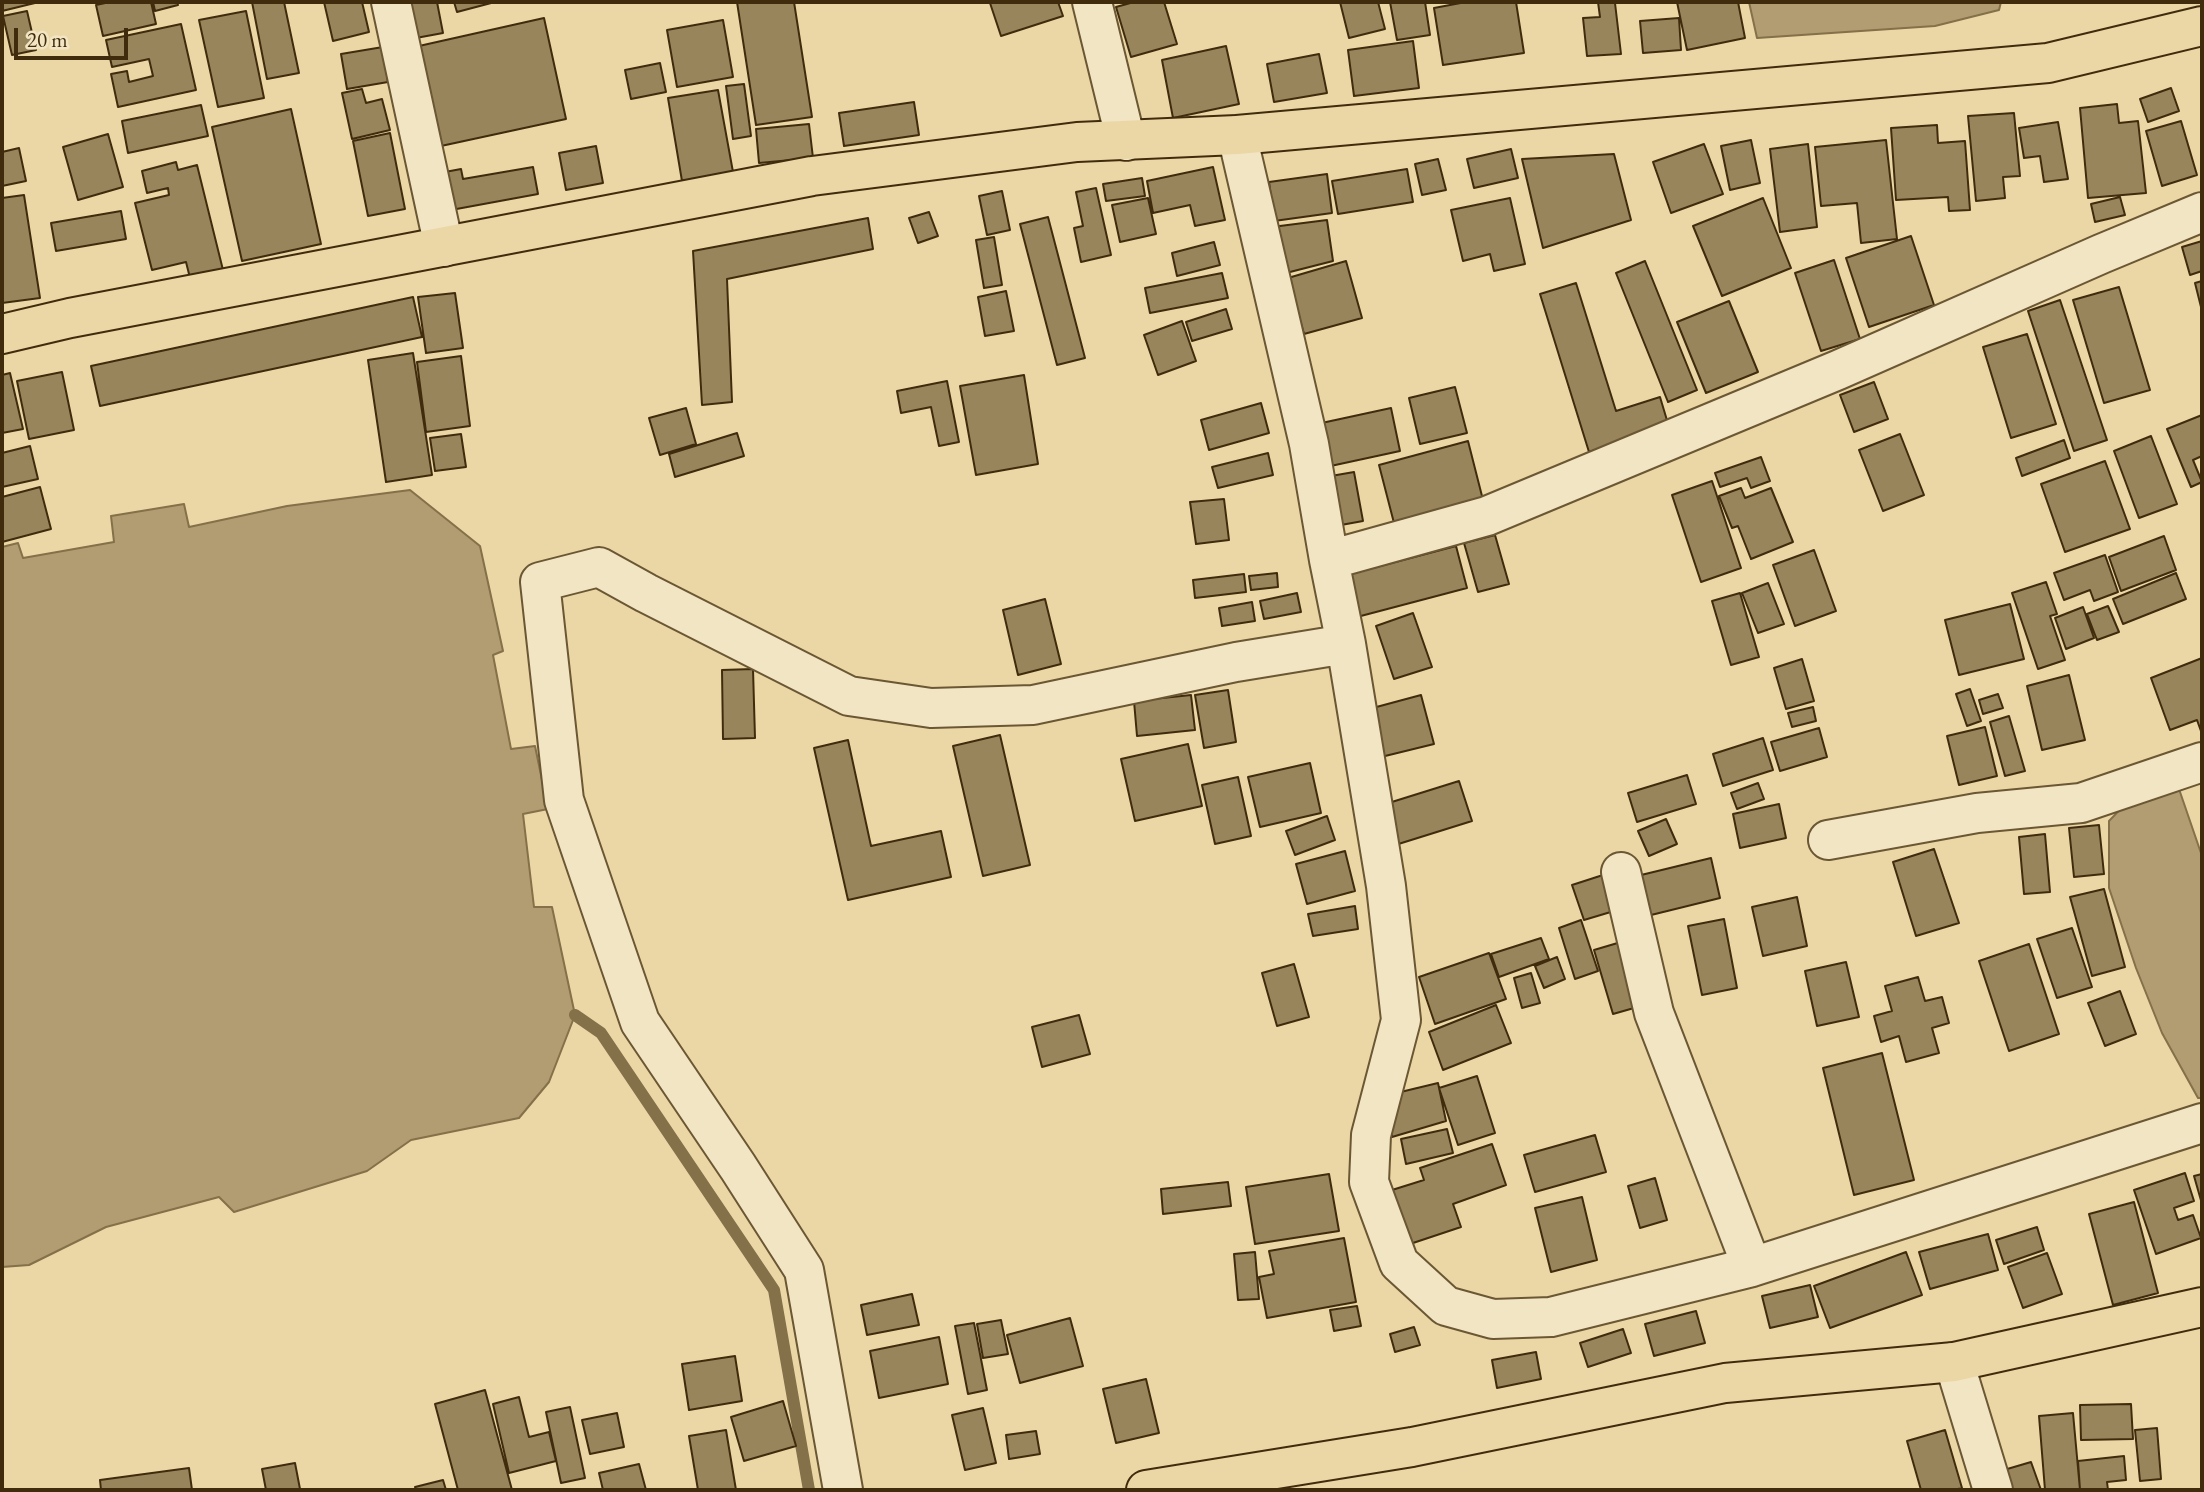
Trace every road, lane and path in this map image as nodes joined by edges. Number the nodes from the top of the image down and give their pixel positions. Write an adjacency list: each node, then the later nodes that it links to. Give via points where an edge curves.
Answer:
1 (391, 2): 7 (street)
2 (1092, 2): 5 (street)
3 (2202, 26): 4 (main road, via 2048,63)
4 (1237, 135): 5 (main road); 9 (street, via 1310,444)
5 (1126, 141): 7 (main road, via 1077,142 811,176)
6 (2202, 212): 9 (street, via 1487,516)
7 (444, 247): 8 (main road)
8 (2, 334)
9 (1329, 559): 10 (street)
10 (1346, 644): 15 (street, via 1386,886 1401,1020 1371,1135 1369,1182 1399,1263 1446,1306 1493,1319 1551,1317); 18 (street, via 1033,705 932,708 849,696 599,567 540,582 564,800 640,1022 804,1270)
11 (2202, 762): 12 (street, via 2081,803 1977,813)
12 (1828, 840)
13 (1621, 872): 15 (street, via 1654,1013)
14 (2202, 1123): 15 (street)
15 (1752, 1267)
16 (2202, 1307): 17 (main road)
17 (1954, 1362): 19 (main road, via 1725,1383 1412,1447); 20 (street)
18 (843, 1490)
19 (1146, 1490)
20 (1993, 1490)

